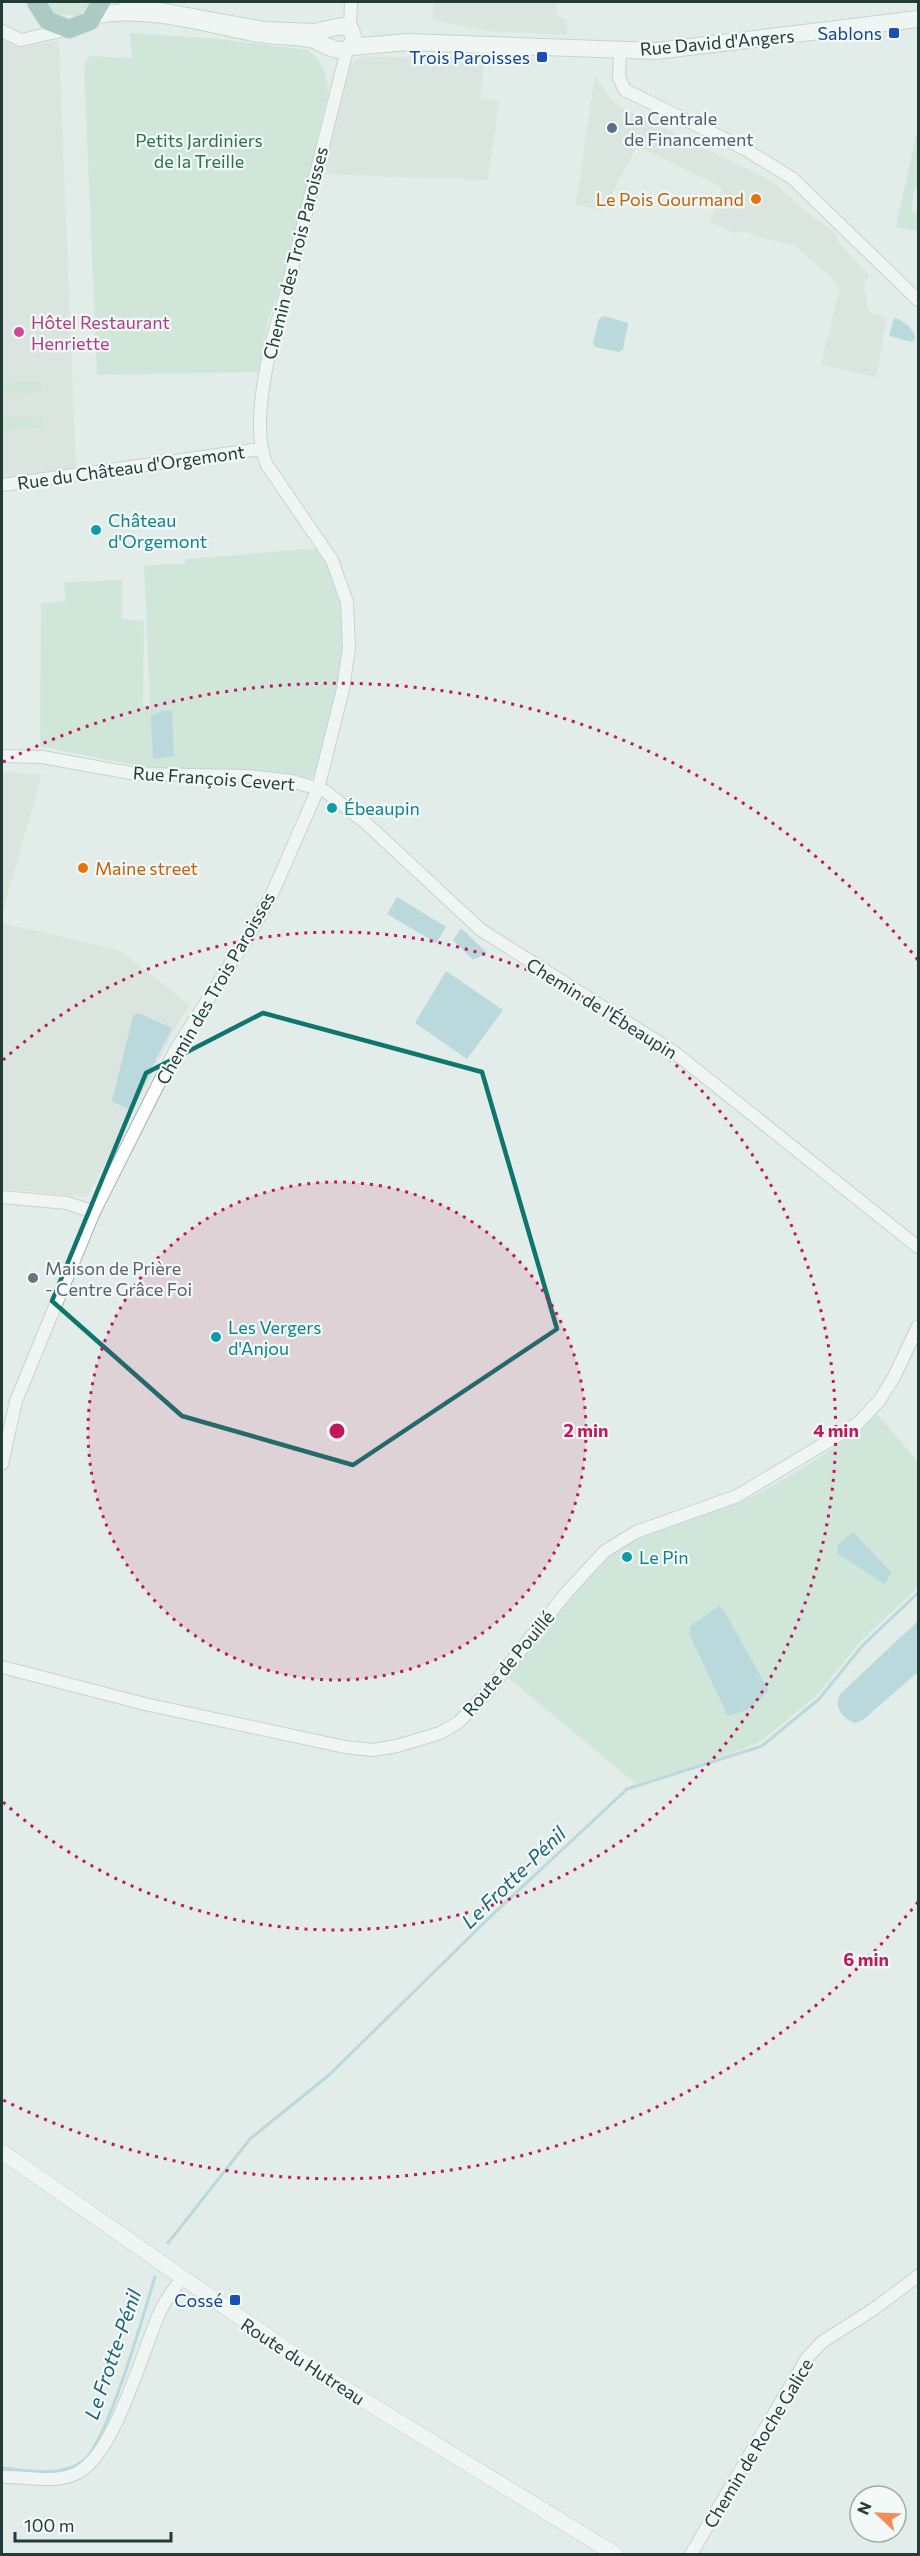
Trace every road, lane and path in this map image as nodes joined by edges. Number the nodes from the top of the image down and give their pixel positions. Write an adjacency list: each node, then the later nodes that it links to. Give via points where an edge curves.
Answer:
1 (127, 2): 10 (main road, via 264,30)
2 (346, 2): 10 (street)
3 (351, 2): 10 (street, Chemin des Trois Paroisses)
4 (36, 7): 7 (main road, via 56,26); 9 (street)
5 (98, 9): 7 (main road, via 82,26); 10 (main road, via 263,34)
6 (918, 19): 11 (main road, Rue David d'Angers, via 656,51)
7 (69, 29): 9 (street)
8 (2, 31): 9 (street, via 21,40)
9 (39, 35)
10 (342, 39): 11 (main road, Rue David d'Angers); 13 (street, Chemin des Trois Paroisses, via 336,93 273,334)
11 (620, 50): 12 (street, via 619,78 625,90 743,148 792,178)
12 (918, 300)
13 (260, 449): 14 (street, Rue du Château d'Orgemont); 16 (street, Chemin des Trois Paroisses, via 332,560 347,602 349,648 343,689)
14 (2, 485)
15 (2, 756): 16 (street, Rue François Cevert, via 42,757 136,774 246,776 292,781)
16 (318, 789): 18 (street, Chemin des Trois Paroisses, via 271,896 175,1051); 19 (street, Chemin de l'Ébeaupin, via 367,824 486,934 674,1052)
17 (2, 1197): 18 (street, via 67,1203)
18 (94, 1212): 21 (street, Chemin des Trois Paroisses, via 16,1401)
19 (918, 1247)
20 (918, 1326): 22 (street, Route de Pouillé, via 894,1377 879,1401 857,1424 737,1496 641,1530 614,1545 589,1566 459,1722 420,1740 373,1750 345,1747 145,1704)
21 (2, 1464)
22 (2, 1667)
23 (2, 2152): 25 (street, Route du Hutreau)
24 (918, 2276): 28 (street, Chemin de Roche Galice, via 822,2342 807,2358)
25 (181, 2279): 26 (street, via 159,2311 126,2399 90,2464 63,2478); 27 (street, Route du Hutreau, via 326,2377)
26 (2, 2477)
27 (615, 2554)
28 (691, 2554)

